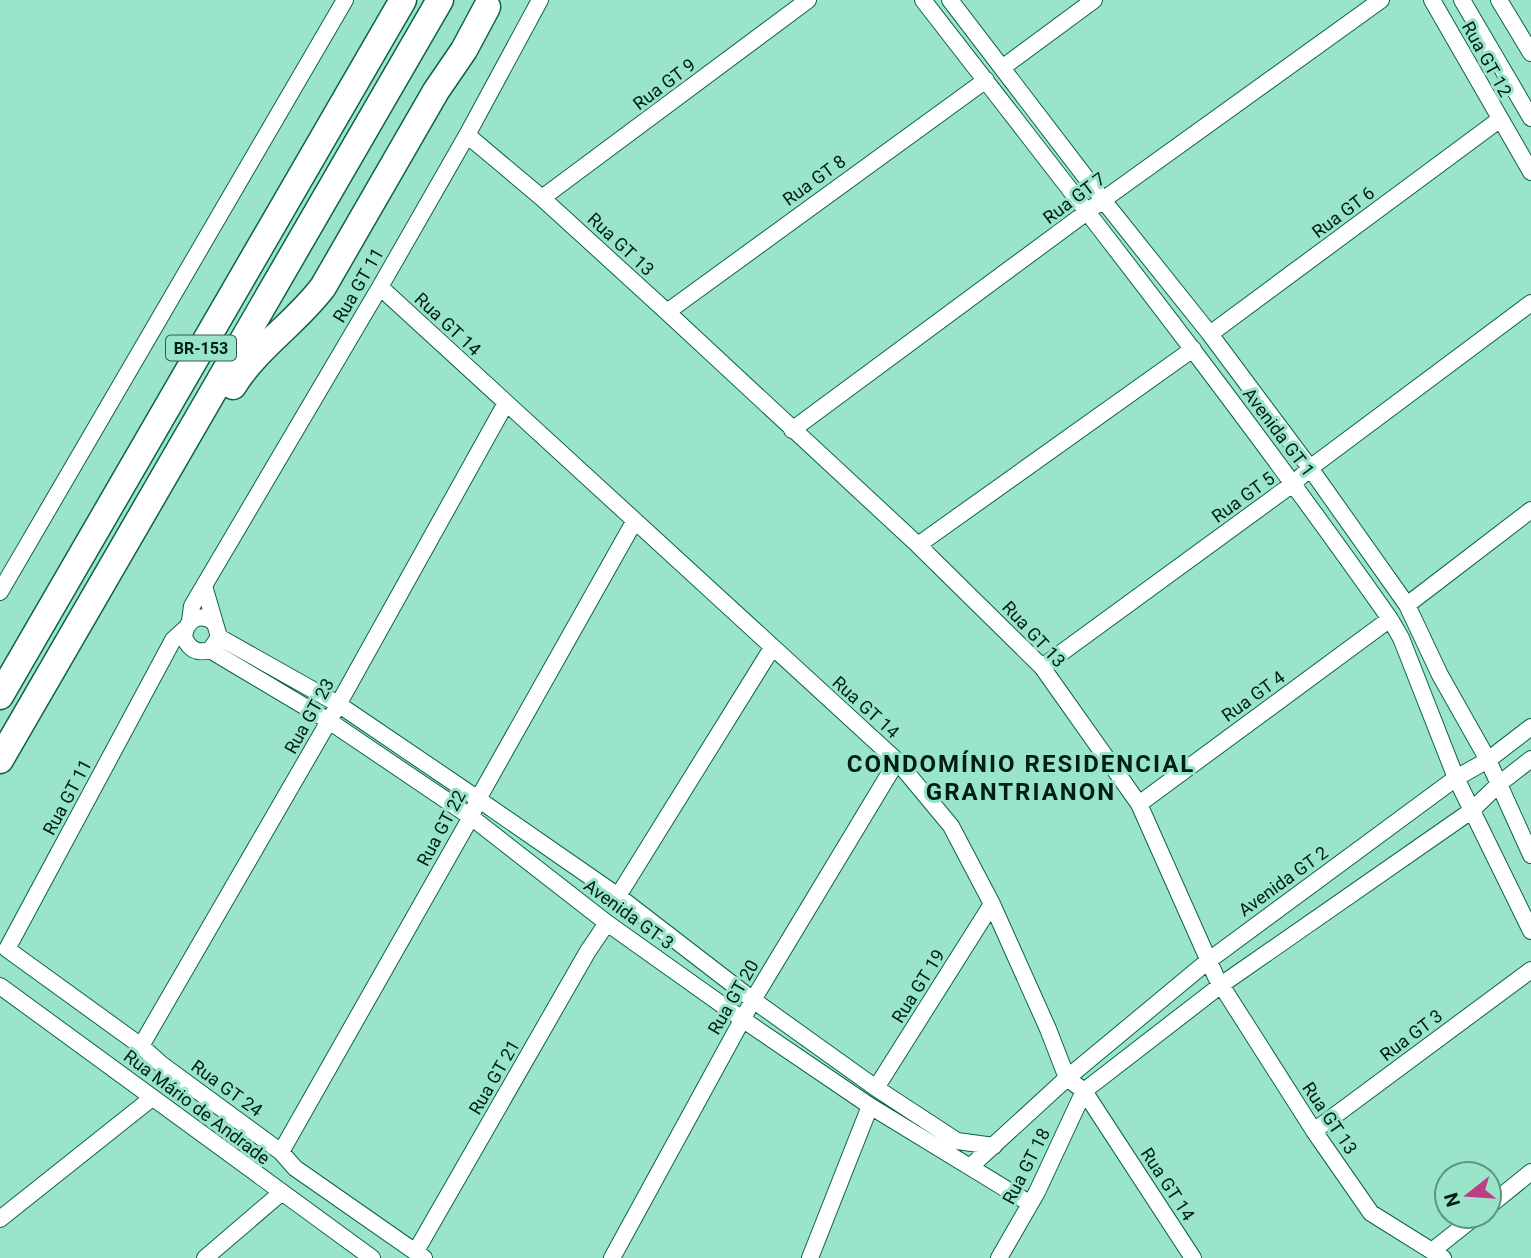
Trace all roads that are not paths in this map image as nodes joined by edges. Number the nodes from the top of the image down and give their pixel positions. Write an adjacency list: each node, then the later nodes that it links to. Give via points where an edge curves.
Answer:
1 (345, 0): 39 (street)
2 (403, 0): 48 (highway, BR-153)
3 (440, 0): 31 (highway, BR-153)
4 (448, 0): 14 (highway, via 462,14 475,14)
5 (540, 0): 20 (street, Rua GT 11)
6 (808, 0): 22 (street, Rua GT 9)
7 (923, 0): 17 (street, Avenida GT 1)
8 (950, 0): 16 (street, Avenida GT 1)
9 (1094, 0): 16 (street)
10 (1381, 0): 23 (street, Rua GT 7)
11 (1432, 0): 19 (street, Rua GT 12)
12 (1462, 0): 18 (street)
13 (1499, 0): 15 (street)
14 (489, 4): 31 (highway, via 323,287)
15 (1531, 54)
16 (1002, 68): 23 (street, Avenida GT 1)
17 (985, 80): 24 (street, Avenida GT 1); 27 (street, Rua GT 8)
18 (1531, 118)
19 (1499, 120): 21 (street, Rua GT 12); 28 (street, Rua GT 6)
20 (467, 135): 22 (street, Rua GT 13); 25 (street, Rua GT 11)
21 (1531, 172)
22 (542, 198): 27 (street, Rua GT 13)
23 (1103, 200): 24 (street, Rua GT 7); 28 (street, Avenida GT 1)
24 (1087, 214): 29 (street, Avenida GT 1); 32 (street, Rua GT 7)
25 (380, 287): 30 (street, Rua GT 14); 38 (street, Rua GT 11)
26 (1531, 303): 33 (street, Rua GT 5)
27 (667, 312): 32 (street, Rua GT 13)
28 (1210, 334): 33 (street, Avenida GT 1)
29 (1193, 349): 34 (street, Avenida GT 1); 37 (street)
30 (506, 403): 36 (street, Rua GT 14); 49 (street, Rua GT 23)
31 (193, 427): 53 (highway, BR-153)
32 (792, 430): 37 (street, Rua GT 13)
33 (1310, 468): 34 (street, Rua GT 5); 40 (street, Avenida GT 1)
34 (1294, 483): 41 (street, Avenida GT 1); 47 (street, Rua GT 5)
35 (1531, 510): 40 (street)
36 (634, 522): 44 (street, Rua GT 14); 58 (street, Rua GT 22)
37 (918, 545): 47 (street, Rua GT 13)
38 (204, 586): 42 (street, Rua GT 11); 43 (street)
39 (0, 592)
40 (1407, 605): 54 (street, Avenida GT 1)
41 (1390, 619): 56 (street, Avenida GT 1); 59 (street, Rua GT 4)
42 (187, 625): 43 (street, via 202,617); 45 (street, via 184,637); 46 (street, Rua GT 11)
43 (214, 636): 45 (street, via 198,652); 49 (street, Avenida GT 3); 50 (street, Avenida GT 3)
44 (772, 648): 55 (street, Rua GT 14); 63 (street)
45 (192, 649): 46 (street)
46 (161, 662): 67 (street, Rua GT 11)
47 (1042, 667): 59 (street, Rua GT 13)
48 (0, 696)
49 (338, 704): 50 (street, Rua GT 23); 58 (street, Avenida GT 3)
50 (329, 721): 61 (street, Avenida GT 3); 74 (street, Rua GT 23)
51 (1531, 727): 54 (street, Avenida GT 2)
52 (1531, 759): 57 (street)
53 (0, 760)
54 (1488, 760): 56 (street, Avenida GT 2); 57 (street, Avenida GT 1)
55 (897, 761): 64 (street, Rua GT 14, via 951,826); 72 (street, Rua GT 20)
56 (1456, 778): 60 (street, Avenida GT 1); 68 (street, Avenida GT 2)
57 (1499, 785): 60 (street); 62 (street, Avenida GT 1)
58 (478, 799): 61 (street, Rua GT 22); 63 (street, Avenida GT 3)
59 (1139, 804): 68 (street, Rua GT 13)
60 (1471, 811): 66 (street, Avenida GT 1); 70 (street)
61 (471, 817): 65 (street, Avenida GT 3); 82 (street, Rua GT 22)
62 (1531, 855)
63 (618, 896): 72 (street, Avenida GT 3)
64 (992, 904): 75 (street, Rua GT 14); 76 (street, Rua GT 19)
65 (607, 923): 73 (street, Avenida GT 3); 91 (street, Rua GT 21)
66 (1531, 931)
67 (7, 950): 74 (street, Rua GT 24)
68 (1208, 961): 70 (street, Rua GT 13); 75 (street, Avenida GT 2)
69 (1531, 970): 80 (street, Rua GT 3)
70 (1221, 985): 77 (street); 80 (street, Rua GT 13)
71 (0, 986): 78 (street, Rua Mário de Andrade)
72 (753, 1000): 73 (street, Rua GT 20); 76 (street, Avenida GT 3)
73 (742, 1019): 79 (street, Avenida GT 3); 94 (street, Rua GT 20)
74 (141, 1046): 82 (street, Rua GT 24)
75 (1068, 1078): 77 (street, Rua GT 14); 81 (street, Avenida GT 2)
76 (876, 1088): 81 (street, Avenida GT 3, via 957,1141)
77 (1084, 1091): 87 (street, Rua GT 18); 97 (street, Rua GT 14)
78 (152, 1098): 85 (street, Rua Mário de Andrade); 88 (street)
79 (870, 1106): 83 (street, Avenida GT 3); 95 (street)
80 (1314, 1131): 90 (street, Rua GT 13, via 1371,1213)
81 (994, 1146): 83 (street, Avenida GT 2)
82 (281, 1152): 91 (street, Rua GT 24, via 295,1168)
83 (971, 1167): 87 (street, Avenida GT 3)
84 (1531, 1172): 86 (street)
85 (281, 1194): 92 (street); 93 (street, Rua Mário de Andrade)
86 (1503, 1195)
87 (1029, 1203): 96 (street, Rua GT 18)
88 (0, 1219)
89 (1462, 1230): 90 (street)
90 (1438, 1254)
91 (420, 1255)
92 (205, 1258)
93 (372, 1258)
94 (612, 1258)
95 (810, 1258)
96 (999, 1258)
97 (1193, 1258)

